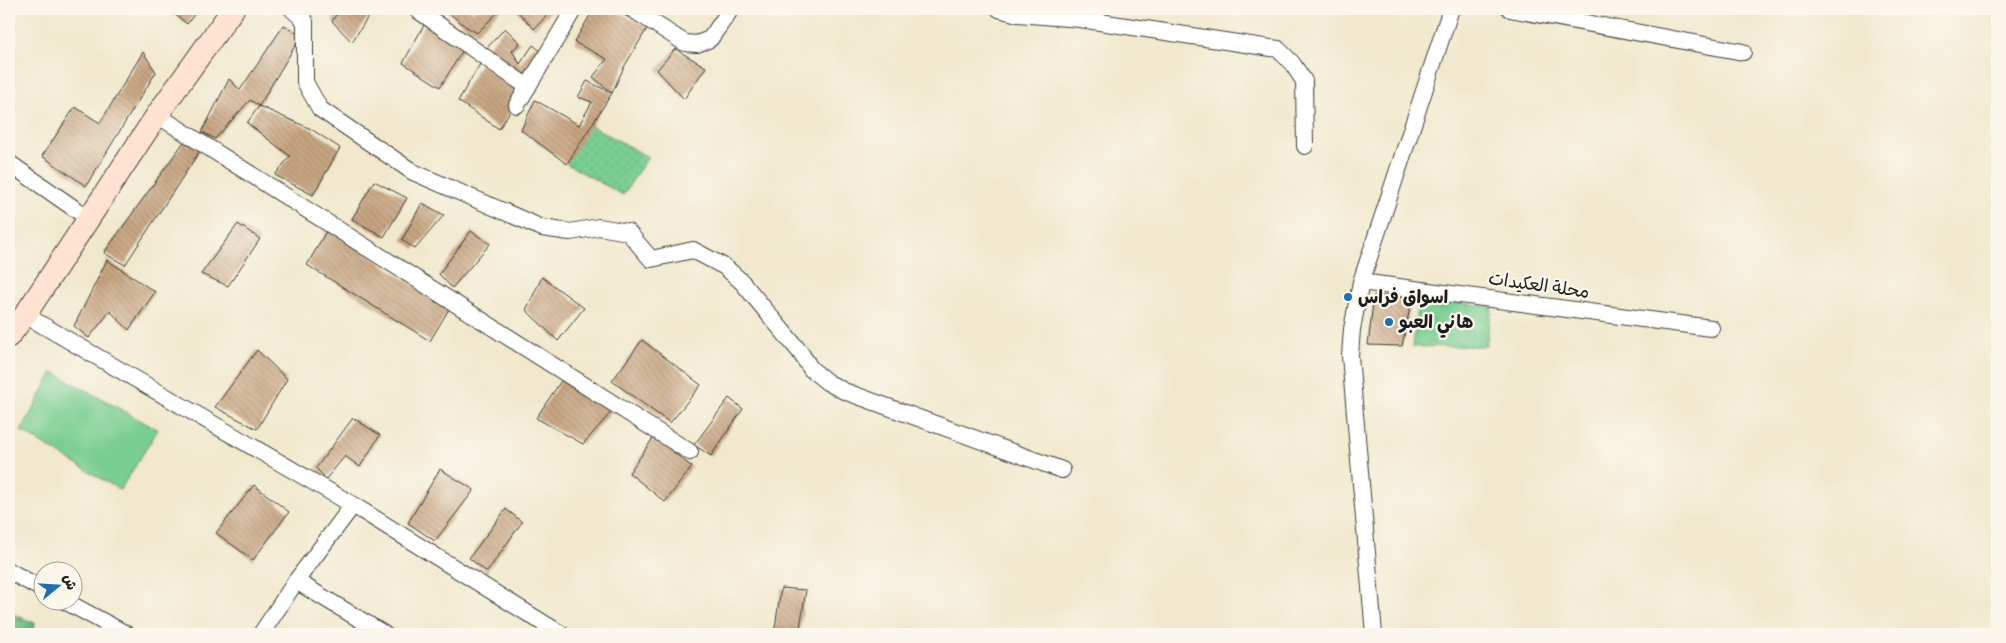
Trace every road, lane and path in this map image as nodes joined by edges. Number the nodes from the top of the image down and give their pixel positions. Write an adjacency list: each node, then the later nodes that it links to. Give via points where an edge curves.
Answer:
1 (233, 9): 13 (main road)
2 (292, 9): 22 (street, via 304,21 304,82 320,109 413,172 542,228 570,232 599,227 628,232 651,259 693,250 738,278 811,369 827,382)
3 (416, 9): 11 (street)
4 (574, 9): 11 (street)
5 (632, 9): 6 (street, via 685,43 697,44 710,39)
6 (731, 9)
7 (999, 9): 14 (street, via 1278,49 1304,81)
8 (1451, 9): 17 (street)
9 (1510, 9): 10 (street)
10 (1742, 52)
11 (528, 86): 12 (street)
12 (517, 105)
13 (157, 115): 16 (main road); 21 (street)
14 (1305, 146)
15 (9, 163): 16 (street)
16 (88, 218): 18 (main road)
17 (1362, 282): 19 (street, محلة العكيدات); 32 (street, via 1350,356)
18 (25, 315): 20 (main road); 23 (street)
19 (1711, 328)
20 (9, 336)
21 (690, 452)
22 (1062, 470)
23 (353, 505): 25 (street); 31 (street)
24 (9, 571): 26 (street)
25 (296, 581): 29 (street); 30 (street)
26 (32, 584)
27 (82, 610): 28 (street)
28 (126, 634)
29 (261, 634)
30 (384, 634)
31 (559, 634)
32 (1374, 634)

